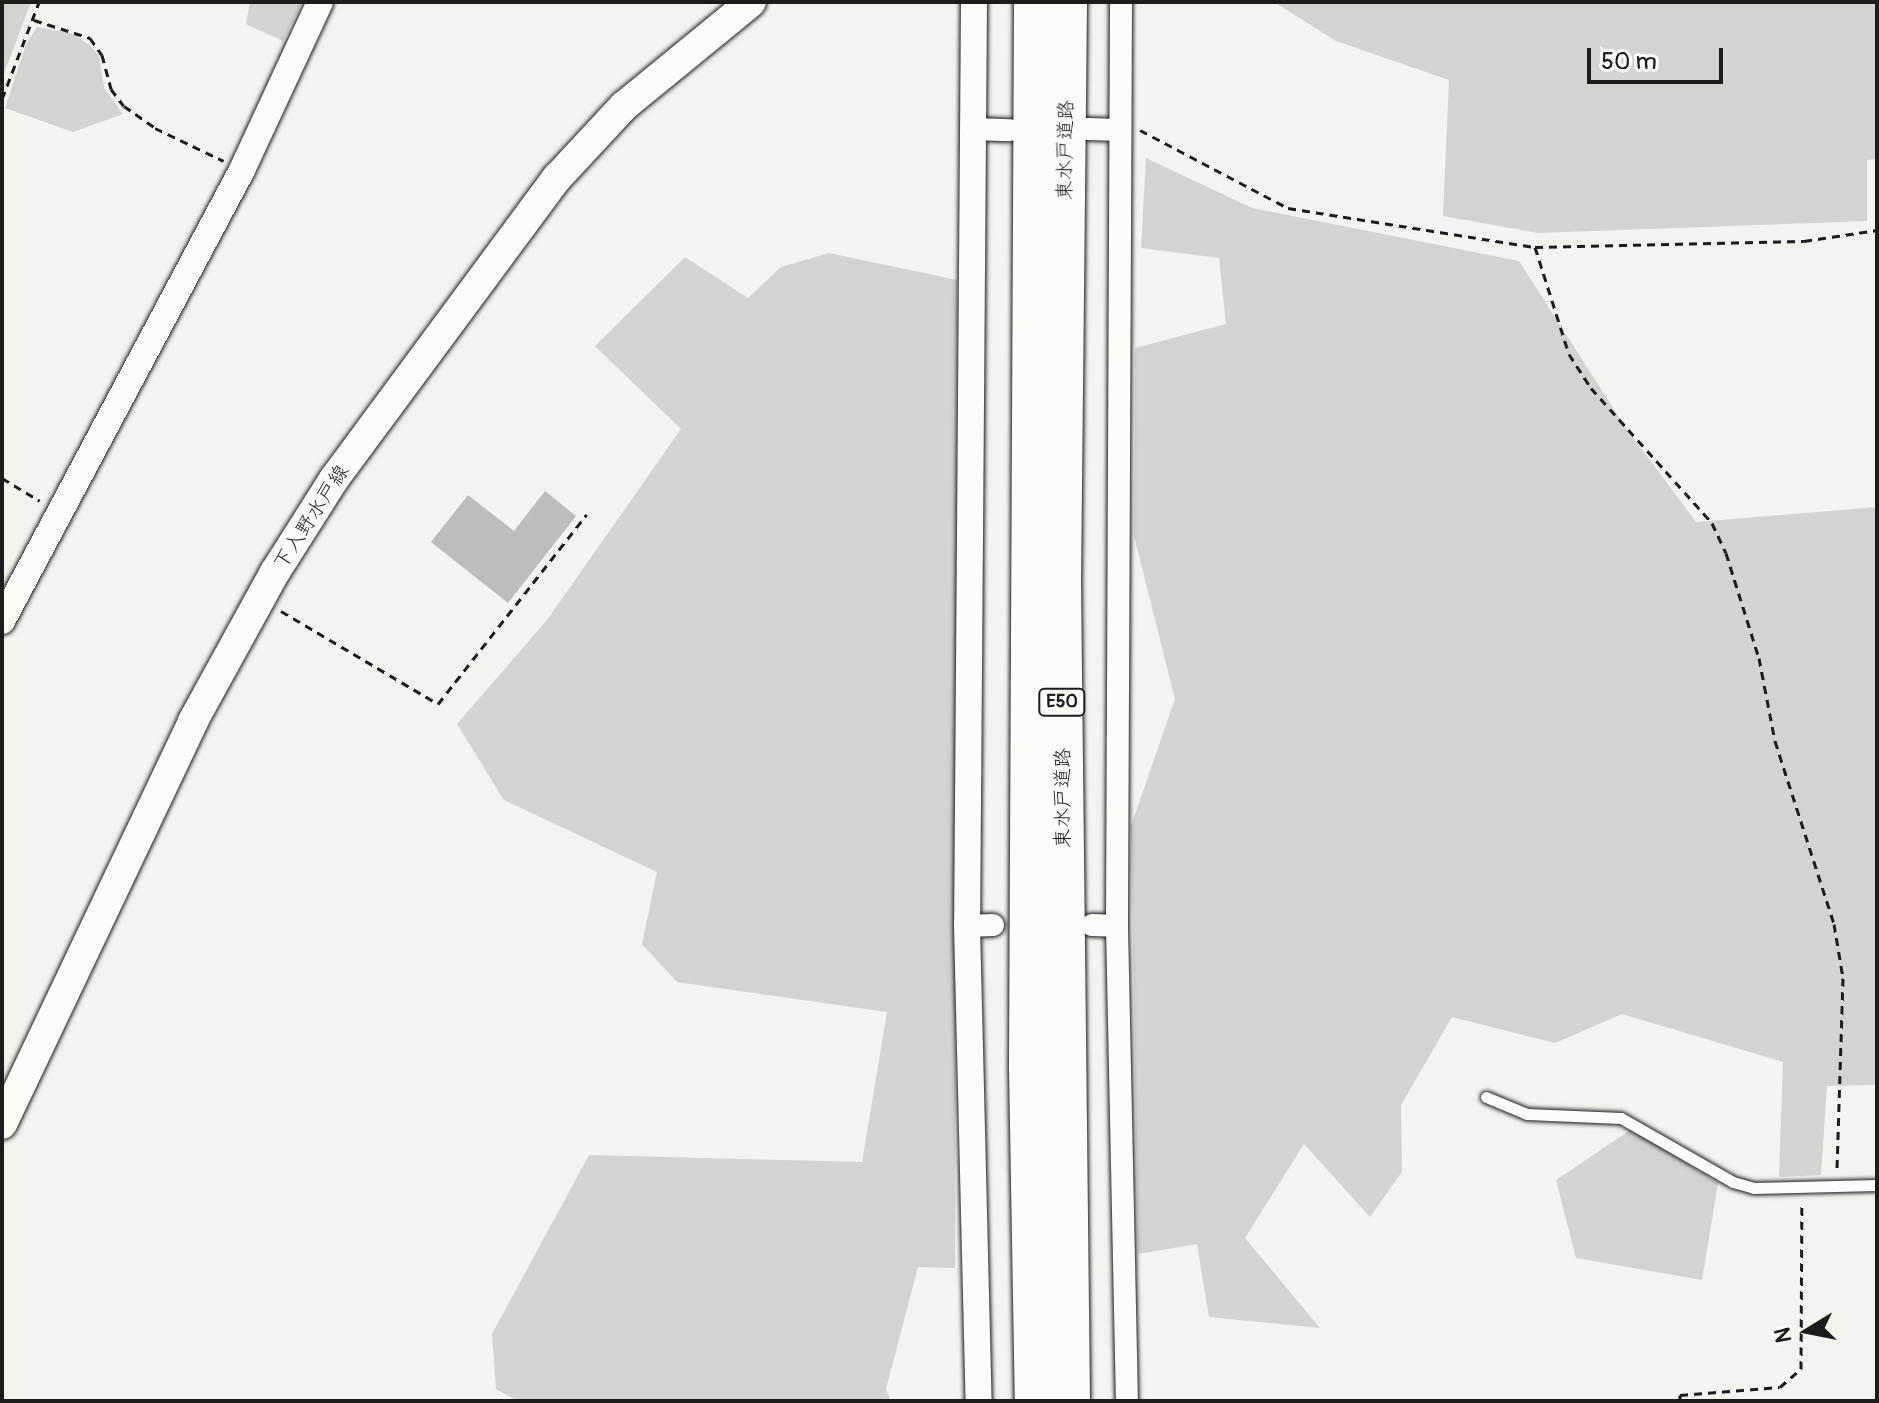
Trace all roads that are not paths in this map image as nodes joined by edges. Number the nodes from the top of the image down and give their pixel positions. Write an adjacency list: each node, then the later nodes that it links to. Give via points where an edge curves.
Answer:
1 (320, 2): 11 (street, via 242,170)
2 (751, 2): 15 (main road, 下入野水戸線, via 624,106 548,188 334,479 260,598 193,721)
3 (974, 2): 7 (street)
4 (1034, 2): 18 (highway, 東水戸道路 / E50, via 1029,1068)
5 (1067, 2): 19 (highway, 東水戸道路 / E50, via 1061,598)
6 (1121, 2): 10 (street)
7 (974, 129): 9 (street); 17 (street)
8 (1088, 129): 10 (street)
9 (1010, 130)
10 (1119, 130): 13 (street)
11 (2, 621)
12 (1092, 925): 13 (street)
13 (1117, 926): 20 (street)
14 (1486, 1097): 16 (lane, via 1527,1114 1621,1118 1733,1182 1754,1188)
15 (2, 1124)
16 (1877, 1185)
17 (979, 1401)
18 (1035, 1401)
19 (1070, 1401)
20 (1127, 1401)

